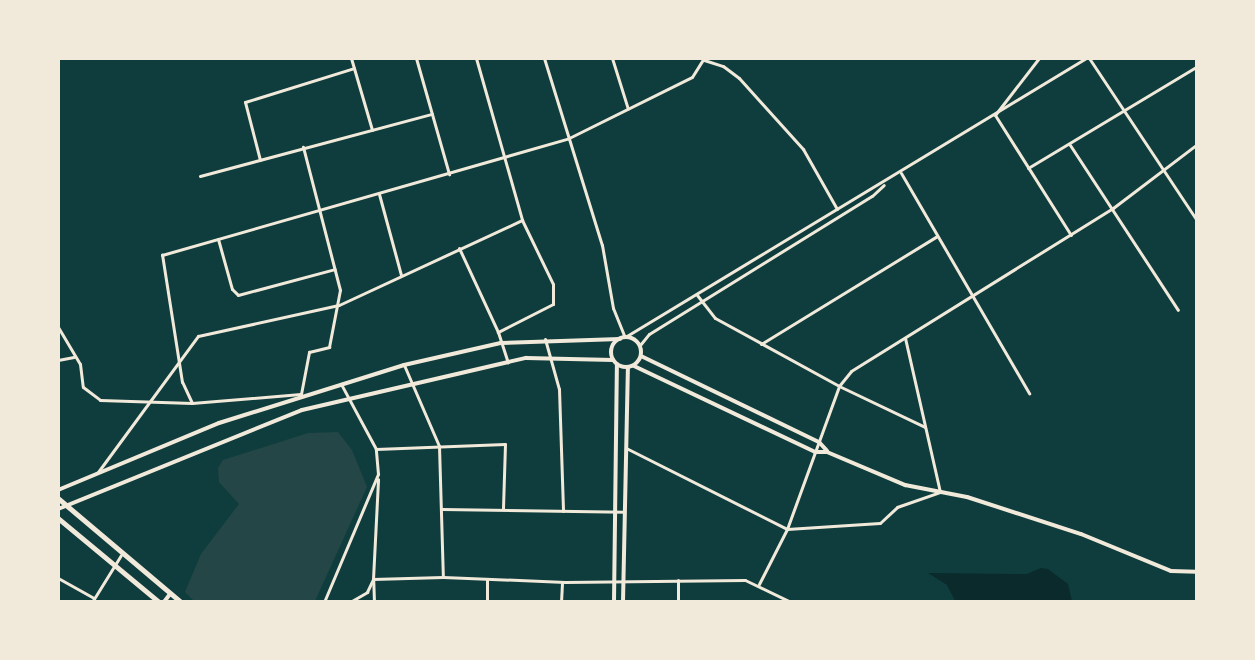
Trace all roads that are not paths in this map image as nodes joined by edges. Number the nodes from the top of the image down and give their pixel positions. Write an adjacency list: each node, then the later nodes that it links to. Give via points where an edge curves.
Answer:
1 (351, 58): 10 (street)
2 (416, 58): 13 (street)
3 (476, 58): 20 (street)
4 (544, 58): 16 (street)
5 (612, 58): 11 (street)
6 (1039, 58): 14 (street)
7 (1087, 58): 12 (street); 14 (street)
8 (704, 59): 11 (street, via 692,77); 31 (street, via 739,78 763,105 802,149)
9 (1197, 67): 12 (street)
10 (354, 69): 15 (street); 21 (street, via 245,102)
11 (628, 110): 16 (street)
12 (1124, 113): 17 (street); 23 (street)
13 (432, 114): 15 (street); 25 (street)
14 (995, 115): 22 (street); 24 (street)
15 (372, 130): 19 (street)
16 (568, 138): 20 (street); 47 (street, via 602,244 613,308)
17 (1070, 145): 22 (street); 30 (street)
18 (1197, 145): 23 (street)
19 (303, 147): 21 (street); 29 (street)
20 (505, 159): 25 (street); 33 (street)
21 (260, 160): 26 (street)
22 (1029, 168): 34 (street)
23 (1162, 171): 30 (street); 32 (street)
24 (902, 173): 27 (street); 35 (street)
25 (449, 174): 28 (street)
26 (200, 176)
27 (888, 182): 31 (street); 42 (street, via 872,196)
28 (378, 194): 29 (street); 39 (street)
29 (318, 207): 36 (street); 38 (street)
30 (1113, 208): 34 (street); 44 (street)
31 (837, 209): 40 (street)
32 (1197, 219)
33 (522, 220): 37 (street); 46 (street, via 553,284 553,304)
34 (1071, 235): 41 (street)
35 (937, 236): 41 (street); 52 (street)
36 (218, 239): 38 (street, via 232,289 238,295); 59 (street, via 162,255)
37 (459, 248): 39 (street); 46 (street)
38 (335, 269): 43 (street)
39 (402, 275): 43 (street)
40 (697, 295): 42 (street); 47 (street)
41 (975, 295): 48 (street); 68 (street)
42 (701, 302): 52 (street, via 715,318); 53 (street, via 649,334)
43 (339, 305): 59 (street, via 198,336); 69 (street, via 329,347 309,352)
44 (1179, 310)
45 (58, 327): 54 (street)
46 (498, 332): 51 (street)
47 (625, 337): 50 (main road); 53 (main road)
48 (904, 338): 67 (street, via 851,371); 77 (street)
49 (545, 339): 50 (main road); 51 (main road); 56 (street)
50 (620, 339): 58 (main road, via 612,348)
51 (501, 343): 60 (street); 62 (main road)
52 (761, 344): 67 (street)
53 (640, 345): 55 (main road)
54 (75, 356): 57 (street); 72 (street, via 83,387 91,396)
55 (641, 357): 63 (main road); 70 (main road)
56 (550, 359): 58 (main road); 60 (main road); 95 (street, via 559,389)
57 (58, 360)
58 (613, 360): 61 (main road)
59 (178, 363): 72 (street); 73 (street)
60 (508, 363): 66 (main road)
61 (617, 364): 64 (main road); 96 (main road)
62 (404, 365): 65 (main road); 66 (street)
63 (634, 366): 64 (main road); 74 (main road)
64 (628, 368): 82 (main road)
65 (341, 384): 69 (main road); 71 (street)
66 (412, 384): 71 (main road); 81 (street)
67 (839, 386): 77 (street); 80 (street)
68 (1029, 393)
69 (301, 394): 73 (street); 86 (main road)
70 (718, 396): 74 (main road); 75 (main road)
71 (348, 398): 83 (street); 91 (main road, via 302,410)
72 (151, 402): 73 (street); 86 (street)
73 (192, 403)
74 (714, 404): 76 (main road)
75 (764, 417): 76 (main road); 78 (main road)
76 (760, 427): 79 (main road)
77 (925, 427): 89 (street)
78 (787, 428): 79 (main road); 80 (main road)
79 (783, 438): 84 (main road)
80 (819, 442): 84 (street); 85 (main road)
81 (439, 446): 83 (street); 93 (street); 94 (street, via 505,444)
82 (625, 447): 97 (main road); 99 (street)
83 (376, 449): 87 (street)
84 (815, 452): 85 (main road); 99 (street)
85 (827, 452): 89 (main road, via 905,485)
86 (98, 472): 88 (main road)
87 (378, 474): 105 (street); 117 (street)
88 (58, 490)
89 (940, 492): 99 (street, via 897,507 880,523); 102 (main road, via 968,497 1081,534 1171,571)
90 (58, 498): 91 (highway)
91 (66, 505): 92 (main road); 100 (highway)
92 (58, 509)
93 (442, 509): 94 (street); 103 (street)
94 (503, 510): 95 (street)
95 (563, 511): 96 (street)
96 (612, 512): 97 (street); 110 (main road)
97 (624, 512): 107 (main road)
98 (58, 518): 101 (highway)
99 (788, 530): 111 (street)
100 (121, 555): 101 (street); 112 (highway)
101 (115, 565): 113 (street); 114 (highway)
102 (1197, 572)
103 (443, 577): 105 (street); 106 (street)
104 (58, 578): 113 (street)
105 (374, 579): 118 (street, via 367,592); 119 (street)
106 (487, 579): 109 (street); 120 (street)
107 (623, 580): 108 (street); 110 (street); 123 (main road)
108 (678, 580): 111 (street, via 745,580); 124 (street)
109 (562, 582): 110 (street); 121 (street)
110 (614, 582): 122 (main road)
111 (759, 584): 125 (street)
112 (171, 594): 115 (main road); 116 (highway)
113 (93, 600)
114 (159, 602)
115 (164, 602)
116 (181, 602)
117 (324, 602)
118 (350, 602)
119 (374, 602)
120 (487, 602)
121 (561, 602)
122 (614, 602)
123 (623, 602)
124 (678, 602)
125 (791, 602)

